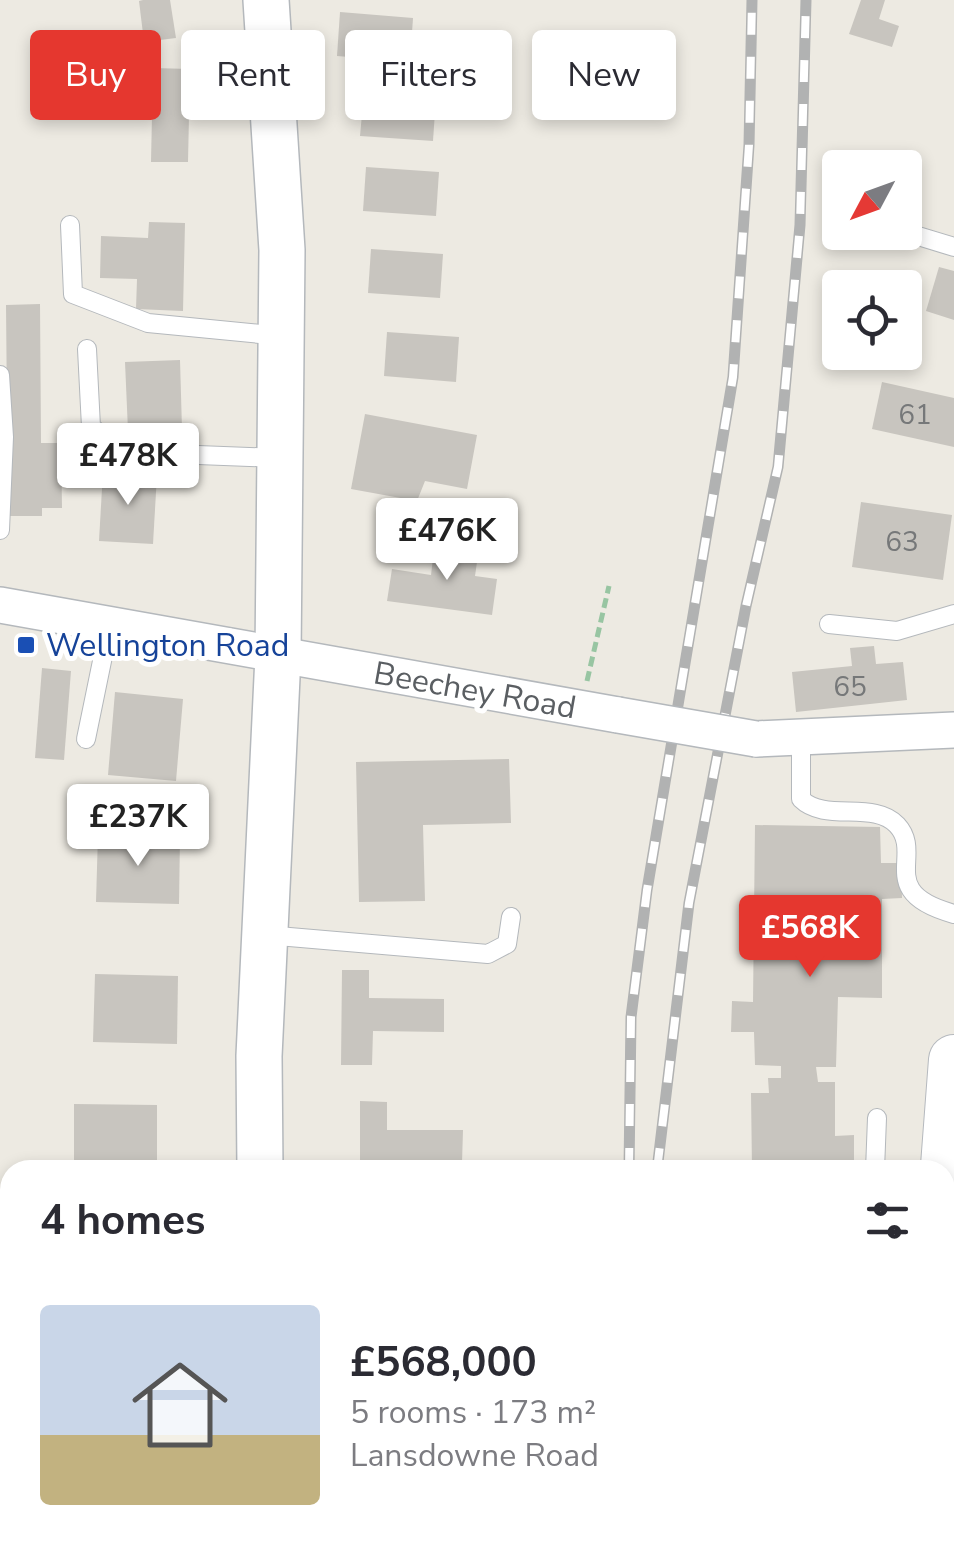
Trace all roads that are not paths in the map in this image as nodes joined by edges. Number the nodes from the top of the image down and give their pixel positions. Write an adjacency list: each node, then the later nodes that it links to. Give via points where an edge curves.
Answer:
1 (266, 0): 5 (street)
2 (70, 224): 5 (lane, via 73,294 148,324)
3 (922, 237): 4 (lane)
4 (954, 247)
5 (282, 336): 8 (street)
6 (87, 349): 8 (lane, via 91,428 116,446)
7 (0, 375): 9 (lane)
8 (280, 458): 14 (street)
9 (0, 530)
10 (0, 605): 13 (street, Beechey Road)
11 (954, 614): 12 (lane, via 897,632)
12 (830, 624)
13 (109, 627): 14 (street, Beechey Road); 17 (lane)
14 (278, 656): 16 (street, Beechey Road, bridge, via 756,739); 20 (street)
15 (954, 730): 16 (street, Beechey Road)
16 (802, 737): 18 (lane, via 801,799 810,807 895,822 915,896)
17 (86, 739)
18 (954, 914)
19 (511, 917): 20 (lane, via 508,944 488,954)
20 (265, 935): 23 (street)
21 (954, 1060): 25 (main road)
22 (876, 1118): 24 (lane)
23 (260, 1160)
24 (875, 1160)
25 (946, 1160)

